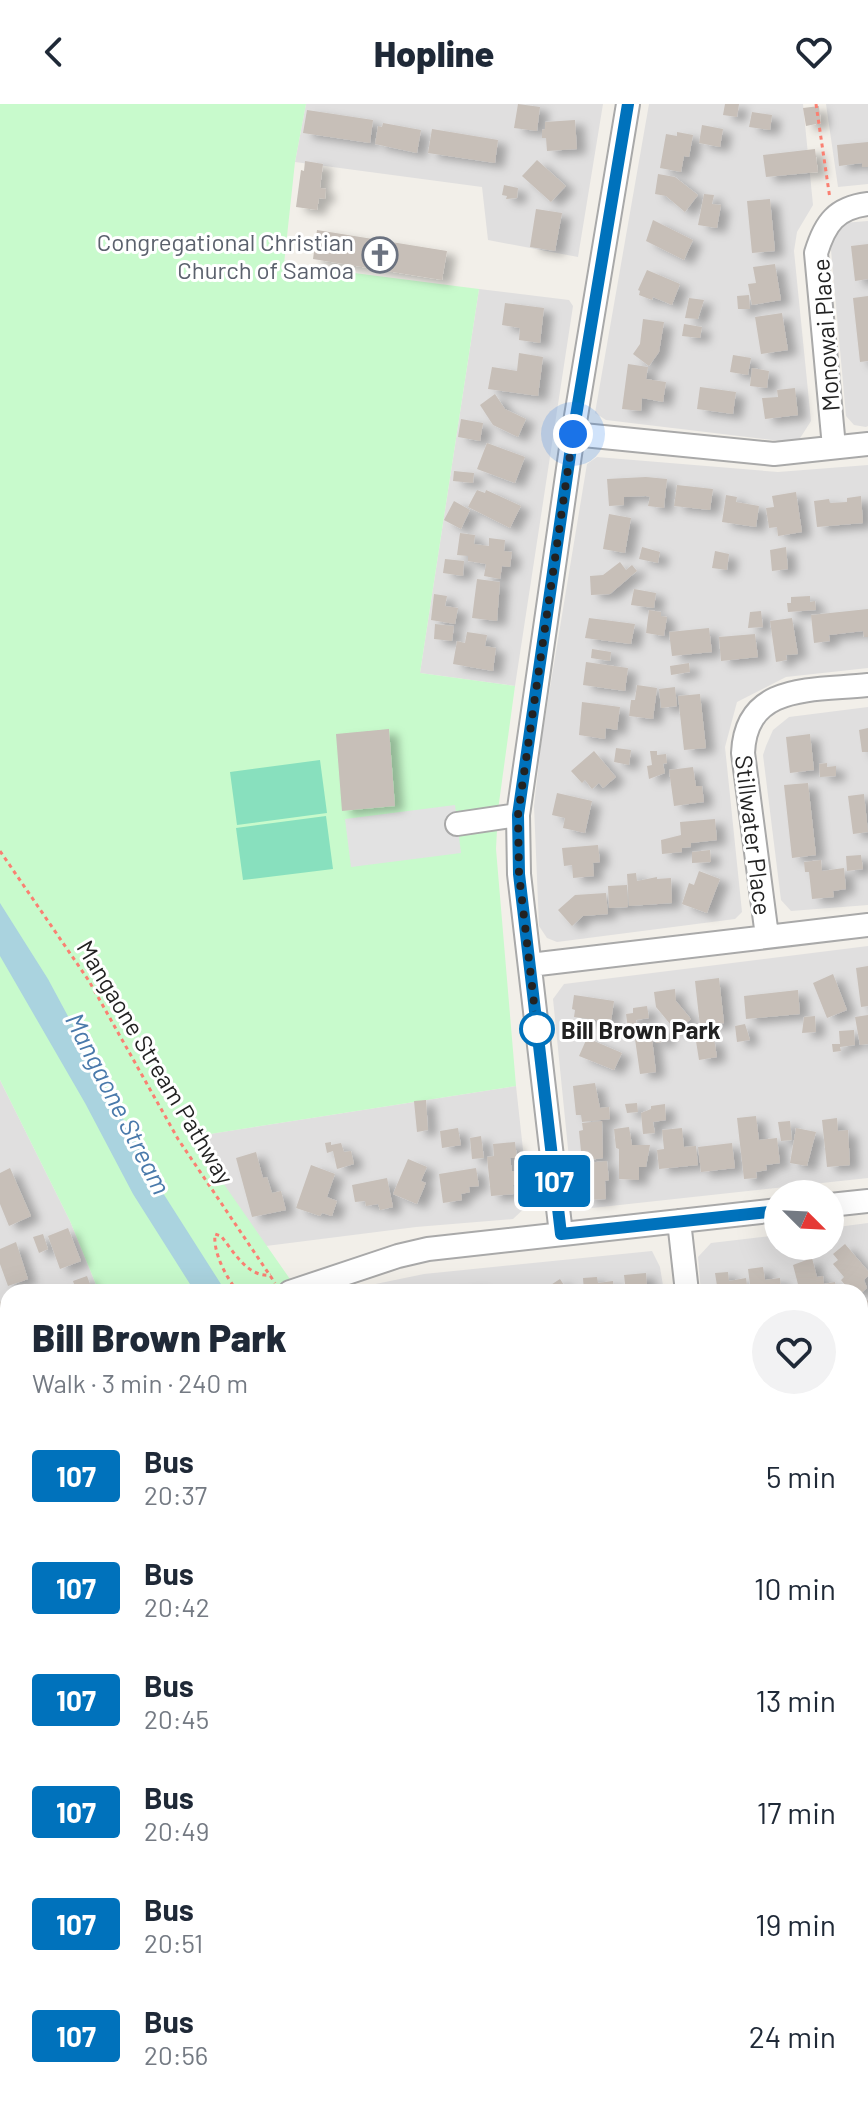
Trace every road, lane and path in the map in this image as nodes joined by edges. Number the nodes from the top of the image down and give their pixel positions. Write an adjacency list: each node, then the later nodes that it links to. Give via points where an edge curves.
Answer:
1 (628, 104): 5 (street)
2 (816, 104): 4 (path)
3 (868, 204): 4 (street)
4 (835, 217): 7 (street, Monowai Place, via 826,225 816,253)
5 (573, 434): 7 (street, Monowai Place, via 774,454); 9 (street)
6 (868, 444): 7 (street, Monowai Place)
7 (834, 447)
8 (868, 685): 13 (street, Stillwater Place, via 775,697 747,725 743,753)
9 (518, 815): 10 (street); 14 (street)
10 (457, 824)
11 (0, 851): 20 (path, Mangaone Stream Pathway, via 89,981 178,1139)
12 (868, 925): 13 (street, Stillwater Place)
13 (767, 936): 14 (street, Stillwater Place)
14 (530, 965): 19 (street)
15 (868, 1201): 16 (street)
16 (844, 1204)
17 (764, 1212): 18 (street)
18 (679, 1221): 19 (street); 24 (street)
19 (561, 1234): 23 (street, via 428,1249)
20 (271, 1275): 21 (path, via 252,1272 215,1234 221,1263); 22 (path, Mangaone Stream Pathway)
21 (233, 1284)
22 (275, 1284)
23 (314, 1284)
24 (686, 1284)

